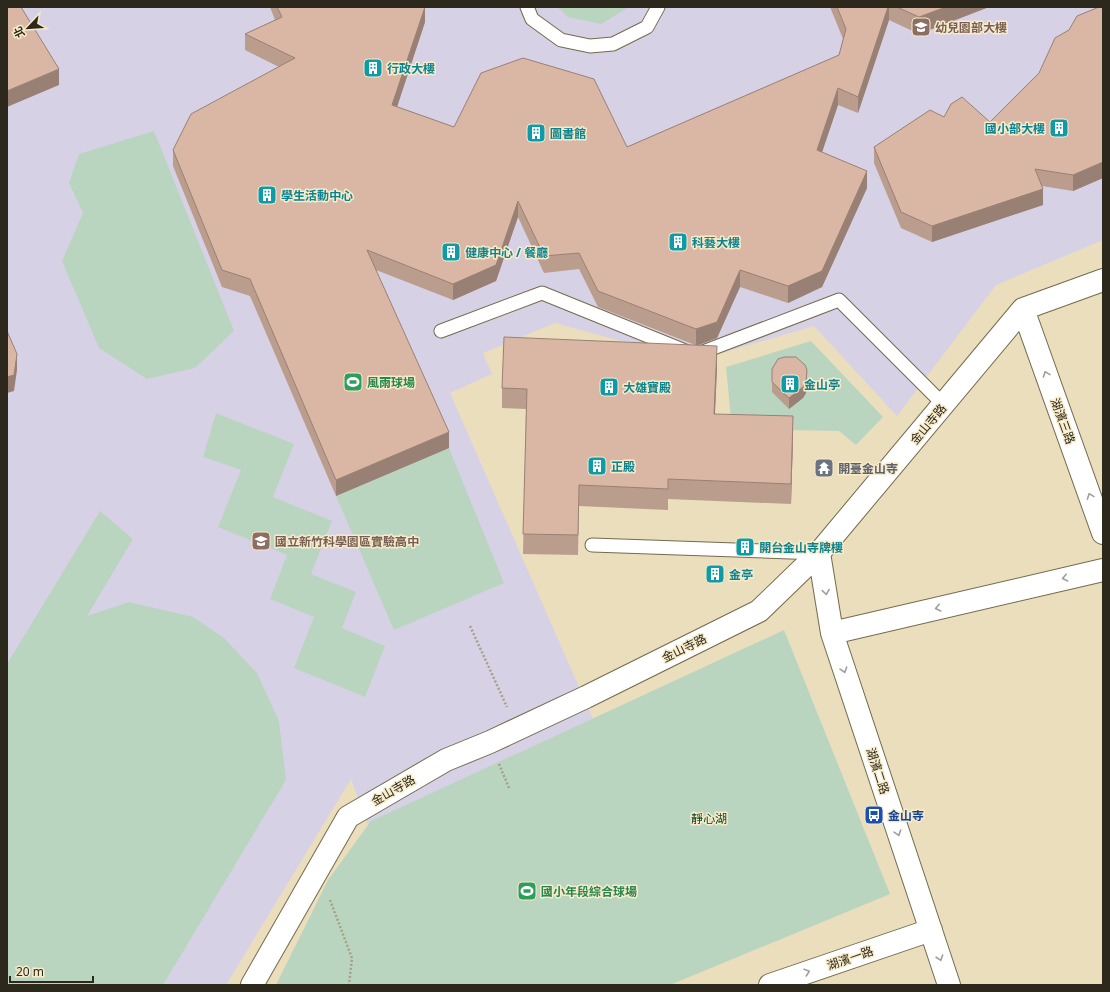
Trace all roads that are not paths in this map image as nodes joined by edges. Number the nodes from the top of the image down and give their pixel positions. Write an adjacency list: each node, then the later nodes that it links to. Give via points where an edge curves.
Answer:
1 (528, 7): 2 (lane, via 532,19 562,40 590,46 613,44 646,27)
2 (658, 7)
3 (1103, 280): 4 (street)
4 (1023, 309): 6 (street, 金山寺路); 7 (street, 湖濱三路, one-way to 4)
5 (441, 331): 6 (lane, via 542,293 695,355 839,300)
6 (944, 405): 9 (street, 金山寺路)
7 (1103, 533)
8 (592, 545): 9 (lane)
9 (820, 553): 11 (street, 湖濱二路, one-way to 11); 13 (street, 金山寺路, via 759,611 586,697 446,760 348,817)
10 (1103, 570): 11 (street, one-way to 11)
11 (832, 633): 12 (street, 湖濱二路, one-way to 12)
12 (931, 930): 14 (street, 湖濱一路, one-way to 12); 15 (street, 湖濱二路, one-way to 15)
13 (252, 985)
14 (770, 985)
15 (949, 985)

